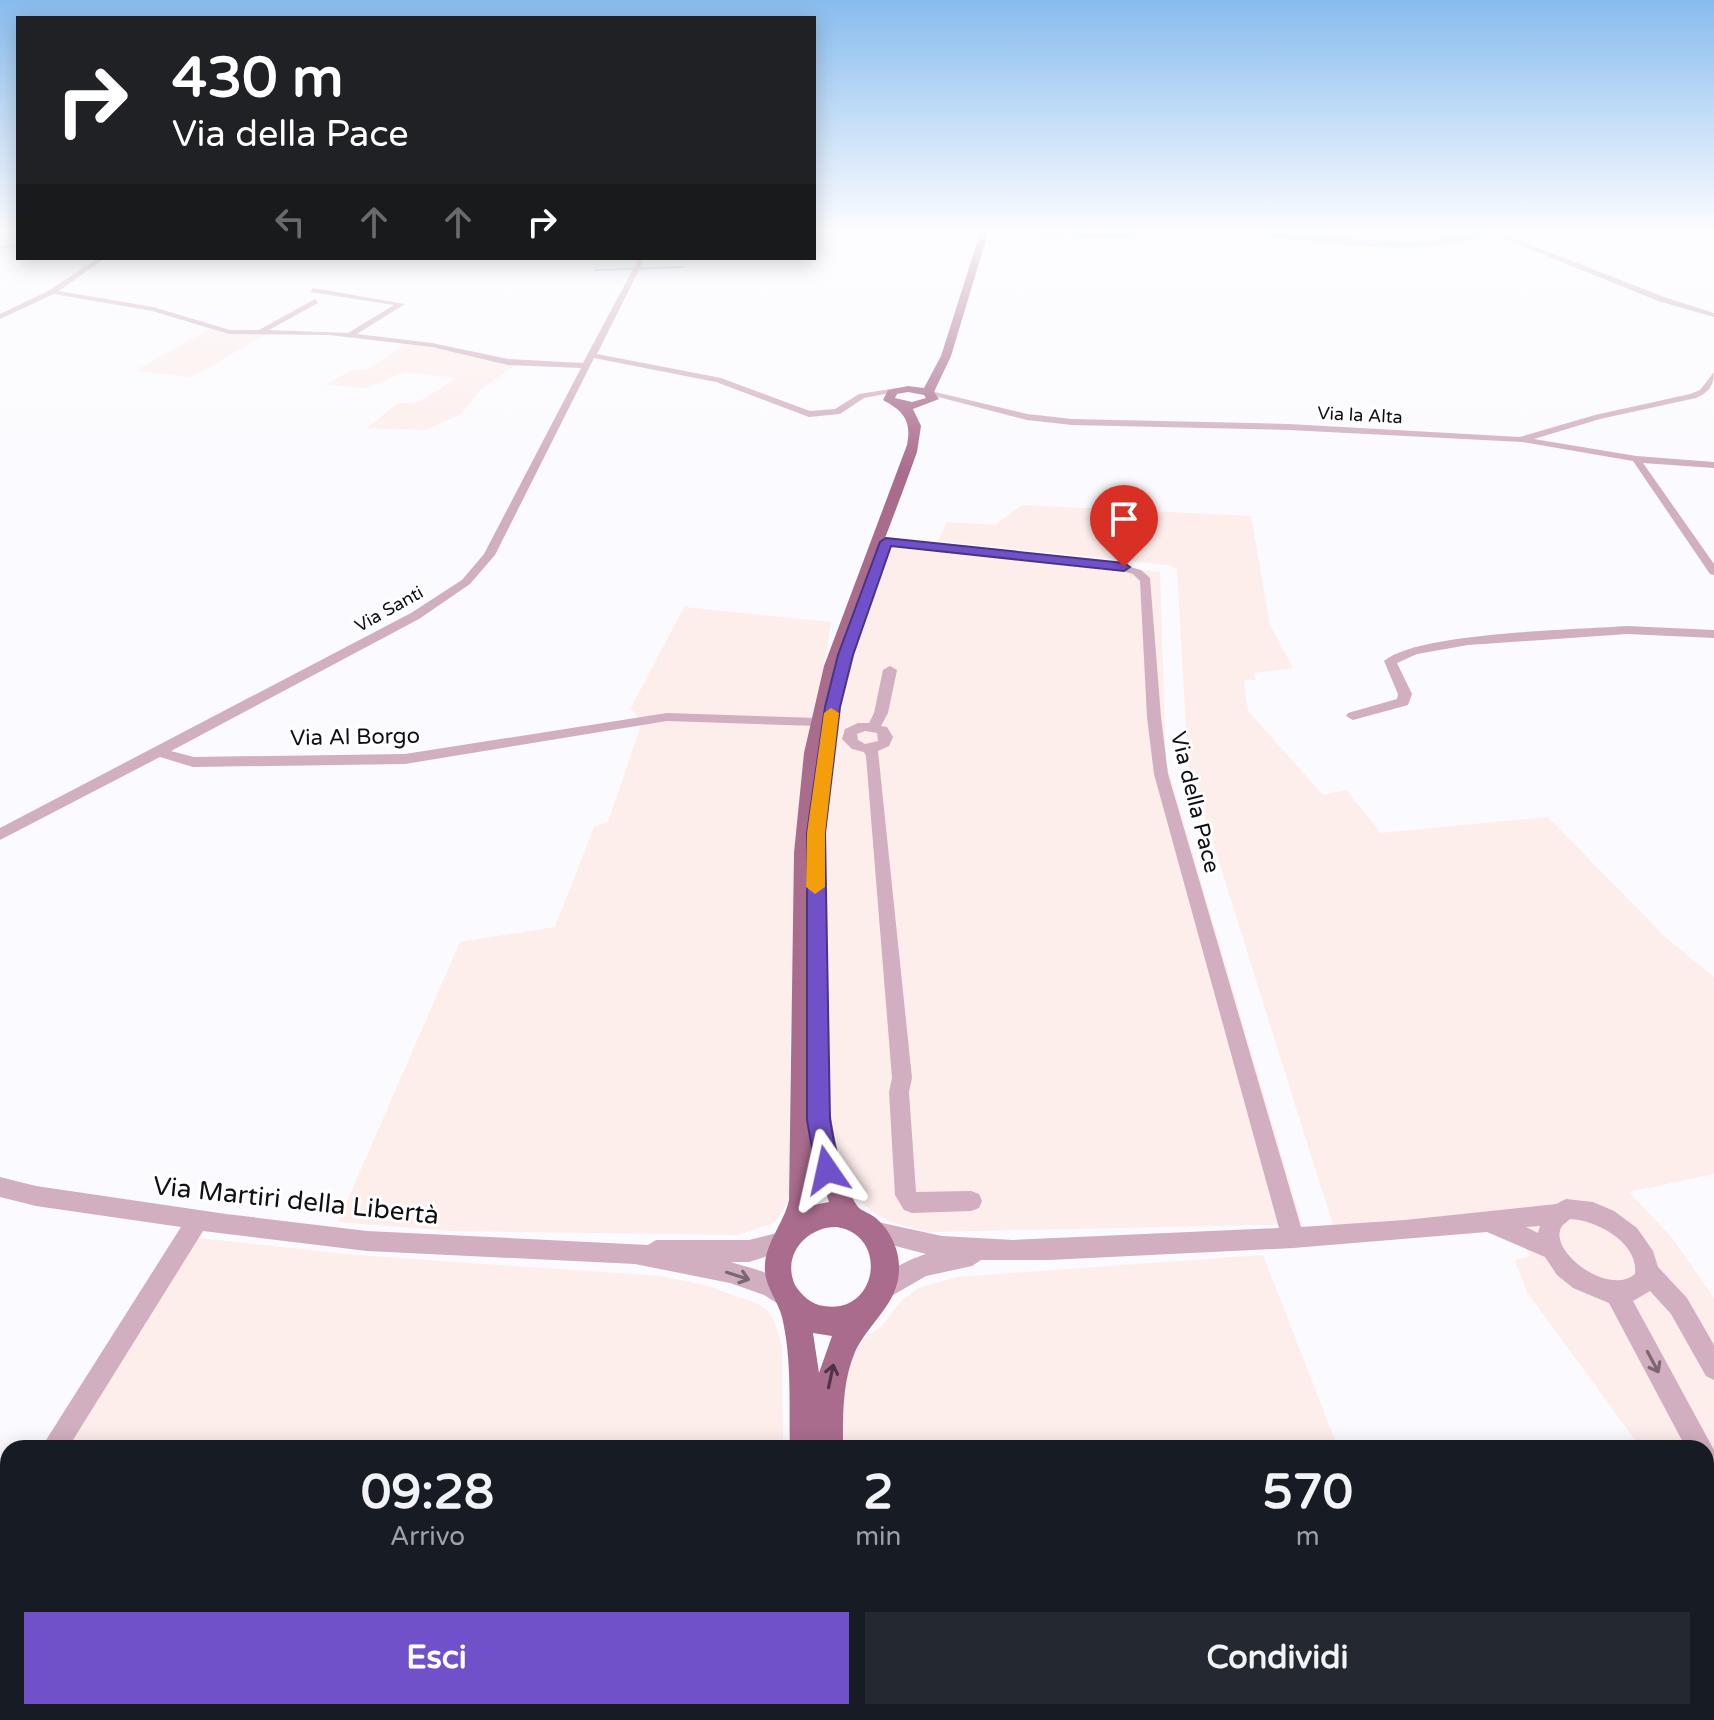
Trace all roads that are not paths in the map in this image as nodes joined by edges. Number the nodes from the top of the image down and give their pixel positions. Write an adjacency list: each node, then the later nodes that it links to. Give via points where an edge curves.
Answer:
1 (157, 310): 6 (street, via 224,331)
2 (299, 310): 6 (street)
3 (391, 310): 7 (street)
4 (614, 310): 8 (street, Via Santi)
5 (959, 310): 9 (main road)
6 (261, 332): 7 (street)
7 (348, 336): 8 (street, via 432,345 508,362)
8 (587, 361): 11 (street, via 733,384 800,413 838,411 858,398); 24 (street, Via Santi, via 489,555 466,582 415,616)
9 (942, 364): 11 (main road); 12 (main road)
10 (1714, 375): 13 (street, Via la Alta, via 1703,392 1693,396)
11 (899, 396): 12 (main road); 12 (main road); 21 (main road, via 915,424 911,452 851,611)
12 (928, 398): 13 (street, Via la Alta, via 1072,422); 16 (main road, via 920,411 921,446)
13 (1520, 440): 14 (street)
14 (1636, 459): 15 (street); 17 (street)
15 (1714, 465)
16 (886, 542): 31 (main road, via 835,694 816,833 818,1120 827,1170); 33 (street, Via della Pace, via 1116,566 1146,580 1161,774)
17 (1714, 572)
18 (1714, 634): 20 (street, via 1627,630 1468,641 1414,651 1390,661 1405,694 1403,702)
19 (890, 670): 22 (street)
20 (1353, 716)
21 (818, 722): 24 (street, Via Al Borgo, via 667,717 405,759 193,762); 32 (main road, via 804,853 802,1200)
22 (874, 726): 23 (street, via 886,737); 23 (street, via 858,727 849,736 854,745)
23 (870, 748): 27 (street, via 899,1033 906,1195 912,1203)
24 (160, 752): 25 (street, Via Santi)
25 (0, 835)
26 (0, 1187): 29 (street, Via Martiri della Libertà)
27 (971, 1201)
28 (1555, 1214): 30 (street); 34 (street, via 1549,1224); 37 (street, via 1580,1209 1611,1219 1637,1243)
29 (198, 1219): 36 (street, Via Martiri della Libertà, via 367,1241); 42 (street)
30 (1488, 1222): 33 (street); 34 (street)
31 (860, 1224): 32 (main road, via 826,1215); 35 (street, via 895,1238); 39 (main road, via 882,1244 886,1257 887,1271)
32 (791, 1235): 36 (street, Via Martiri della Libertà, via 749,1251); 40 (main road, via 777,1271)
33 (1293, 1238): 35 (street)
34 (1552, 1249): 38 (street, via 1586,1283)
35 (986, 1252): 39 (street, via 922,1266)
36 (635, 1253): 40 (street, Via Martiri della Libertà, one-way to 40, via 730,1272 771,1287)
37 (1647, 1271): 38 (street, via 1638,1288); 41 (street, via 1679,1306)
38 (1616, 1293): 45 (street, one-way to 45)
39 (871, 1301): 40 (main road, via 838,1320 822,1320); 44 (main road, one-way to 39, via 831,1373 844,1339)
40 (791, 1303): 43 (main road, via 803,1355)
41 (1714, 1368)
42 (59, 1440)
43 (806, 1440)
44 (827, 1440)
45 (1696, 1440)

